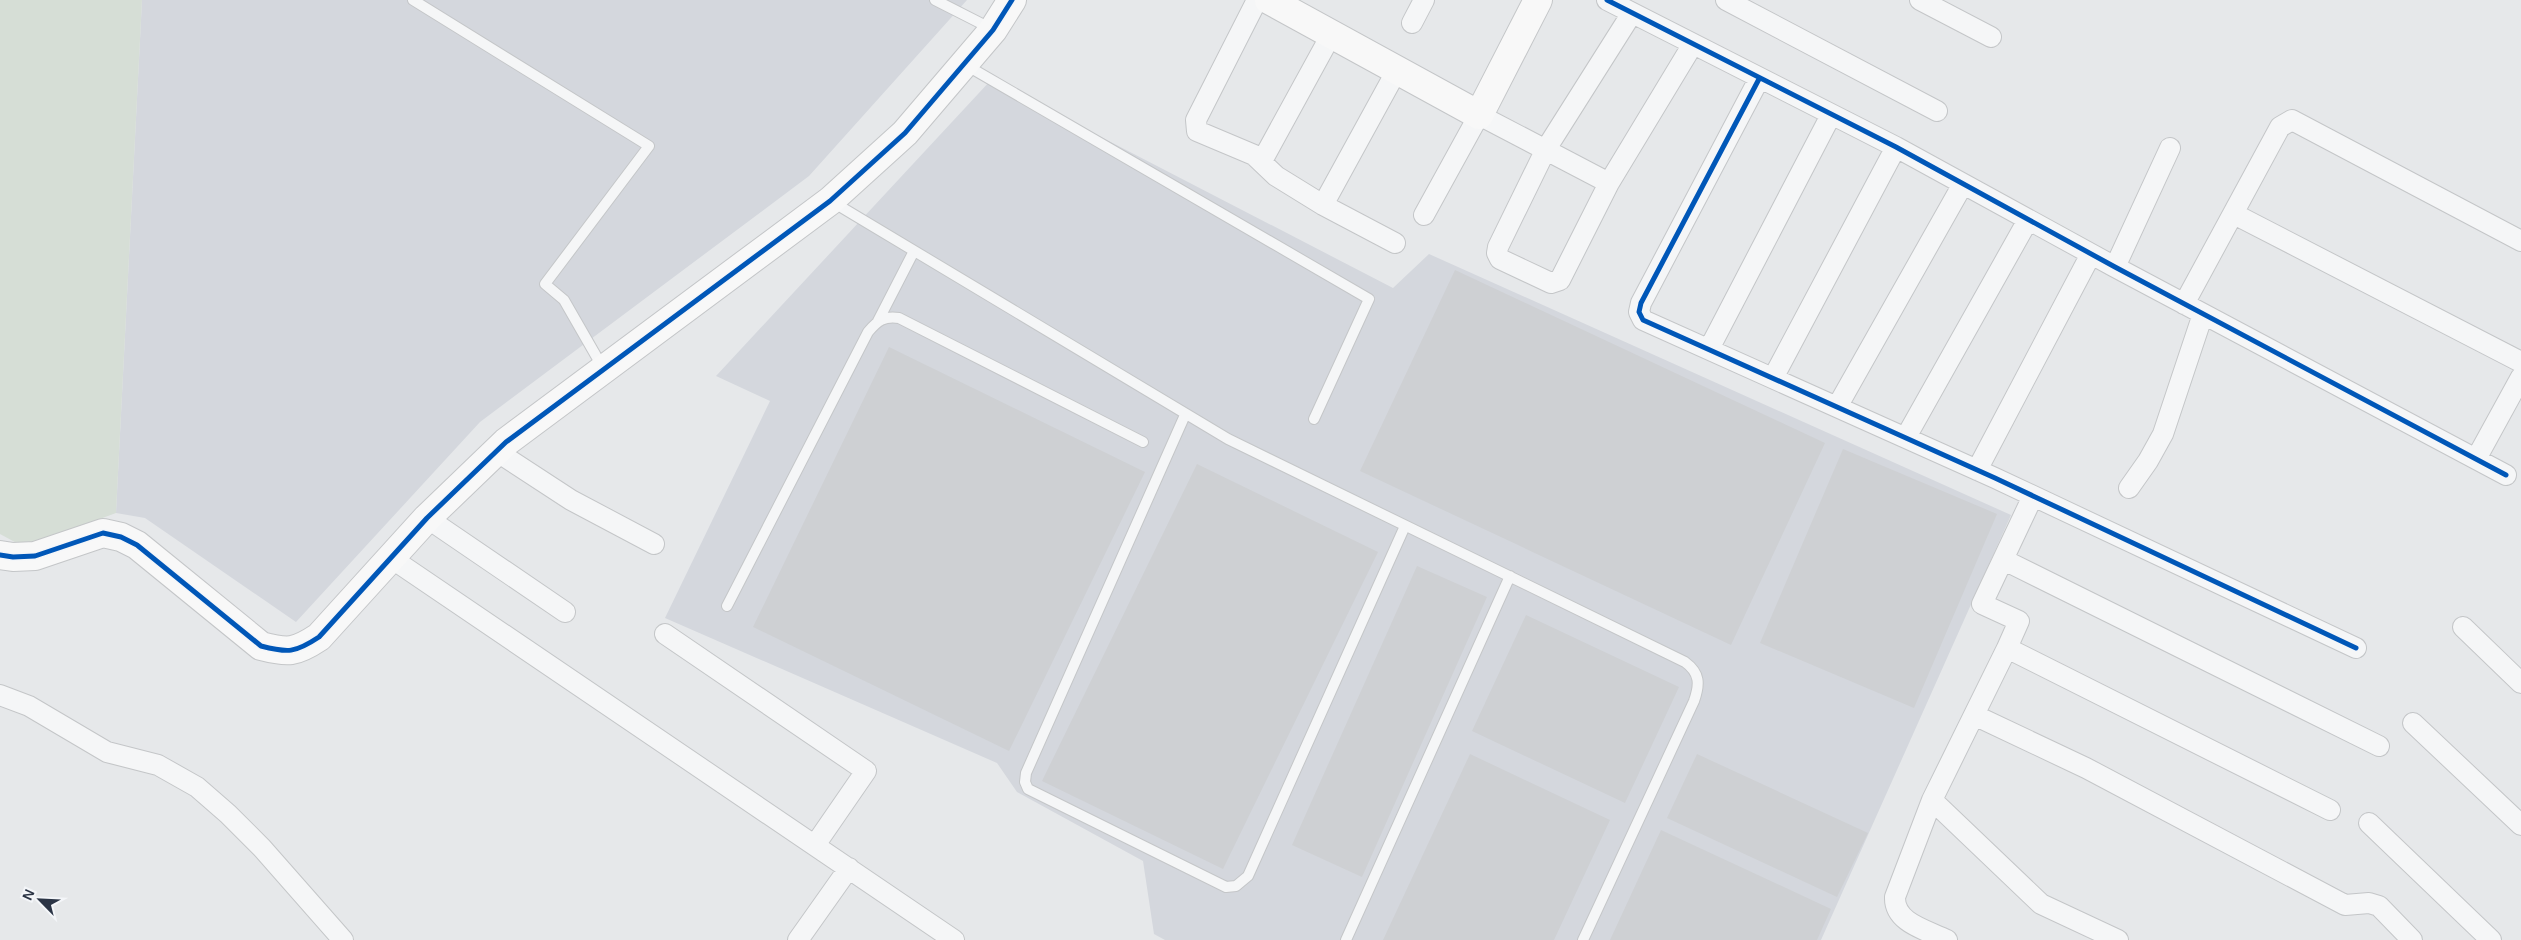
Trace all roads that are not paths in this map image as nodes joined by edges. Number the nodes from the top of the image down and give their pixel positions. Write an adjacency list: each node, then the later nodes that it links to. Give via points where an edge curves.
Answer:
1 (414, 0): 44 (lane, via 649,146 545,284 564,300)
2 (934, 0): 13 (lane)
3 (1012, 0): 13 (street)
4 (1257, 0): 26 (street, via 1194,126 1197,131)
5 (1269, 0): 14 (street)
6 (1424, 0): 12 (street)
7 (1538, 0): 21 (street)
8 (1607, 0): 11 (street)
9 (1726, 0): 20 (street)
10 (1920, 0): 15 (street)
11 (1632, 13): 16 (street); 25 (street)
12 (1412, 23)
13 (993, 30): 17 (street)
14 (1331, 35): 18 (street); 26 (street)
15 (1991, 37)
16 (1693, 44): 19 (street); 27 (street)
17 (964, 63): 29 (street, via 905,134); 49 (lane, via 1369,299)
18 (1397, 70): 21 (street); 30 (street)
19 (1759, 78): 22 (street); 42 (street, via 1640,303 1642,320)
20 (1937, 111)
21 (1479, 115): 25 (street); 32 (street)
22 (1831, 115): 23 (street); 42 (street)
23 (1896, 147): 28 (street); 46 (street)
24 (2170, 148): 38 (street)
25 (1546, 149): 27 (street); 27 (street, via 1498,247 1496,254 1500,259 1557,283)
26 (1262, 161): 30 (street, via 1276,176)
27 (1608, 183)
28 (1963, 184): 33 (street); 47 (street)
29 (830, 201): 36 (lane); 44 (street)
30 (1323, 205): 35 (street)
31 (2234, 214): 34 (street, via 2280,127 2292,120); 39 (street); 43 (street)
32 (1424, 215)
33 (2028, 220): 37 (street); 50 (street)
34 (2521, 241)
35 (1395, 243)
36 (914, 251): 41 (lane); 48 (lane)
37 (2091, 254): 38 (street); 54 (street)
38 (2115, 267): 39 (street)
39 (2184, 304): 40 (street)
40 (2203, 314): 53 (street); 56 (street, via 2163,434)
41 (877, 322): 51 (lane, via 887,316 899,318); 65 (lane, via 868,332)
42 (1709, 349): 46 (street)
43 (2521, 362)
44 (604, 369): 52 (street)
45 (2521, 377): 53 (street)
46 (1773, 378): 47 (street)
47 (1837, 406): 50 (street)
48 (1186, 416): 59 (lane); 59 (lane, via 1026,773 1028,789 1226,887 1236,886 1248,876)
49 (1314, 419)
50 (1906, 438): 54 (street)
51 (1143, 442)
52 (496, 451): 58 (street); 60 (street, via 572,500)
53 (2476, 459): 55 (street)
54 (1977, 470): 57 (street)
55 (2506, 475)
56 (2129, 488)
57 (2033, 496): 63 (street); 70 (street)
58 (427, 518): 62 (street); 66 (street)
59 (1405, 526): 64 (lane)
60 (654, 544)
61 (0, 554): 62 (street, via 34,556 103,533 121,537 137,545 261,646 281,651 302,649 319,637)
62 (391, 558): 80 (street)
63 (2004, 560): 69 (street, via 1982,604 2019,621); 75 (street)
64 (1510, 576): 85 (lane); 86 (lane, via 1685,662 1694,669 1698,678 1694,701)
65 (727, 606)
66 (566, 612)
67 (2463, 626): 71 (street)
68 (665, 634): 80 (street, via 866,771)
69 (2007, 648): 73 (street); 77 (street)
70 (2356, 648)
71 (2521, 683)
72 (0, 694): 82 (street, via 29,706 107,752 158,765 197,787 262,848)
73 (1974, 715): 76 (street); 89 (street, via 2086,768 2345,905 2379,906)
74 (2413, 723): 79 (street)
75 (2379, 746)
76 (1932, 800): 87 (street, via 1895,897 1895,907 1906,920); 88 (street, via 2041,904)
77 (2330, 810)
78 (2369, 824): 90 (street)
79 (2521, 825)
80 (815, 845): 81 (street)
81 (848, 868): 83 (street); 84 (street)
82 (343, 940)
83 (798, 940)
84 (954, 940)
85 (1346, 940)
86 (1583, 940)
87 (1947, 940)
88 (2118, 940)
89 (2412, 940)
90 (2491, 940)

